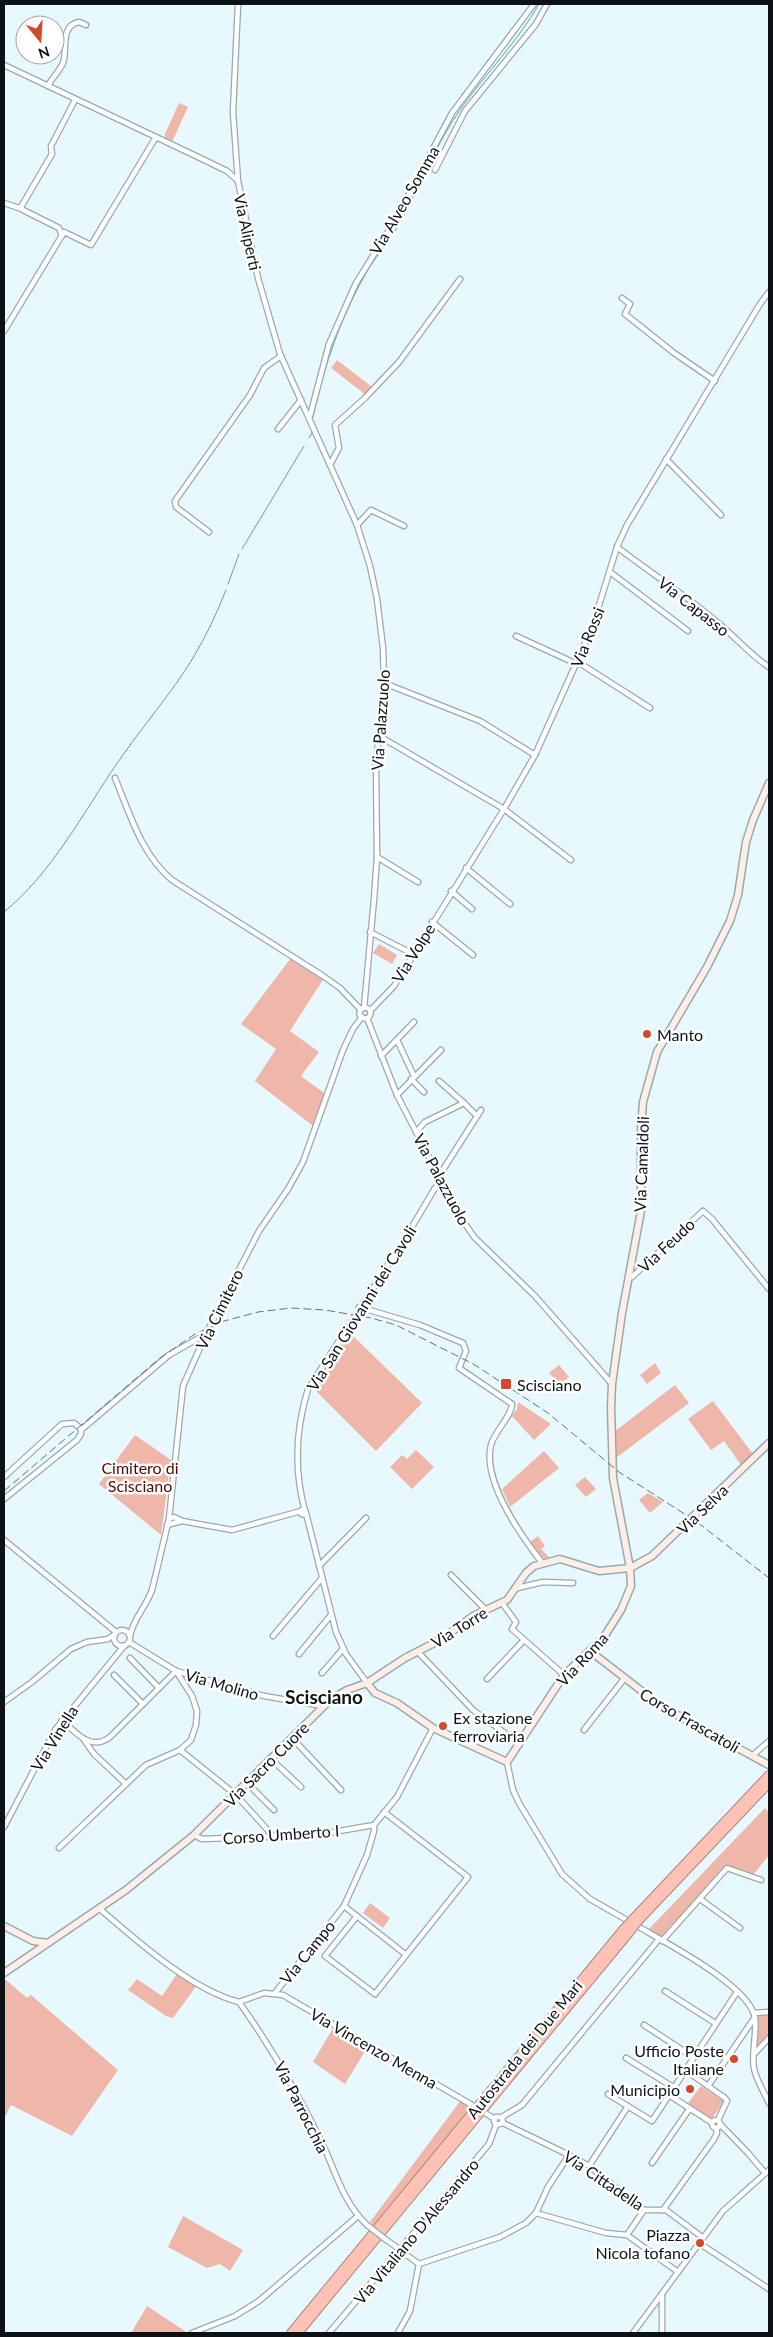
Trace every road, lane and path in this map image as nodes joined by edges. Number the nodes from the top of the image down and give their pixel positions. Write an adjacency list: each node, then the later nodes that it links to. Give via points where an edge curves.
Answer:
1 (238, 4): 10 (street, via 233,112)
2 (534, 4): 21 (street, Via Alveo Somma, via 452,113 393,224 356,283 329,344)
3 (547, 4): 9 (street, via 536,24 465,111)
4 (86, 25): 6 (street, via 79,22 71,26 65,38 63,62)
5 (4, 65): 6 (street, Via Aliperti)
6 (48, 86): 7 (street, Via Aliperti)
7 (75, 100): 8 (street, Via Aliperti); 12 (street, via 51,146 52,154)
8 (156, 137): 10 (street, Via Aliperti, via 227,171); 13 (street, via 91,245 64,232)
9 (435, 170)
10 (238, 181): 18 (street, Via Aliperti, via 258,278)
11 (4, 203): 12 (street)
12 (22, 209): 13 (street, via 59,228)
13 (62, 236): 17 (street)
14 (460, 279): 25 (street, via 399,362 335,425 339,448)
15 (769, 292): 19 (street, Via Rossi)
16 (622, 298): 19 (street, via 630,304 625,314)
17 (4, 331)
18 (281, 356): 20 (street, Via Aliperti); 29 (street, via 264,368 250,396 175,501 176,507)
19 (715, 381): 24 (street, Via Rossi)
20 (301, 400): 21 (street, Via Aliperti); 22 (street)
21 (310, 416): 23 (street, Via Aliperti)
22 (278, 429)
23 (320, 442): 25 (street, Via Palazzuolo)
24 (666, 460): 26 (street); 30 (street, Via Rossi, via 638,503)
25 (331, 463): 27 (street, Via Palazzuolo)
26 (721, 515)
27 (357, 525): 28 (street, via 371,510); 36 (street, Via Palazzuolo, via 376,598)
28 (404, 526)
29 (209, 532)
30 (617, 547): 31 (street, Via Rossi); 35 (street, Via Capasso, via 706,613 753,657)
31 (610, 572): 32 (street); 34 (street, Via Rossi)
32 (688, 631)
33 (516, 636): 34 (street)
34 (577, 663): 37 (street); 39 (street, Via Rossi)
35 (769, 667)
36 (384, 683): 38 (street, Via Palazzuolo); 39 (street, via 480,721)
37 (650, 708)
38 (379, 736): 42 (street); 43 (street, Via Palazzuolo)
39 (535, 755): 42 (street, Via Rossi)
40 (115, 778): 54 (street, via 145,848 158,869 323,976)
41 (769, 783): 71 (street, Via Camaldoli, via 746,842 738,895 730,921 657,1052 646,1086 641,1129 641,1211)
42 (504, 809): 44 (street); 45 (street, Via Rossi)
43 (376, 857): 46 (street); 51 (street, Via Palazzuolo)
44 (570, 860)
45 (466, 868): 47 (street, Via Rossi); 48 (street)
46 (418, 882)
47 (451, 891): 49 (street); 50 (street, Via Volpe)
48 (510, 904)
49 (472, 908)
50 (432, 922): 52 (street, Via Volpe); 53 (street)
51 (370, 932): 52 (street); 54 (street, Via Palazzuolo)
52 (413, 954): 55 (street, Via Volpe, via 394,986)
53 (473, 955)
54 (363, 1009): 55 (street); 56 (street, Via Palazzuolo, via 360,1013)
55 (370, 1011): 56 (street, Via Cimitero)
56 (364, 1018): 60 (street, Via Palazzuolo); 74 (street, Via Cimitero, via 353,1029 343,1050 303,1162 259,1231)
57 (414, 1022): 58 (street)
58 (397, 1040): 60 (street); 61 (street)
59 (441, 1050): 61 (street)
60 (381, 1056): 64 (street, Via Palazzuolo)
61 (413, 1078): 63 (street); 64 (street)
62 (439, 1081): 65 (street)
63 (424, 1092)
64 (397, 1094): 68 (street, Via Palazzuolo)
65 (464, 1103): 67 (street); 68 (street, via 425,1122)
66 (480, 1110): 67 (street)
67 (477, 1116): 69 (street)
68 (416, 1132): 69 (street, Via Palazzuolo)
69 (439, 1176): 70 (street, Via Palazzuolo)
70 (442, 1182): 73 (street, Via San Giovanni dei Cavoli, via 435,1188); 75 (street, Via Palazzuolo, via 475,1238 535,1296)
71 (629, 1277): 72 (street, Via Feudo, via 702,1211 712,1218); 75 (street, Via Camaldoli)
72 (769, 1289)
73 (359, 1307): 81 (street, Via San Giovanni dei Cavoli, via 308,1389 300,1416 297,1440); 87 (street, via 411,1322 463,1343 466,1351 459,1368 512,1404 491,1444 490,1465 518,1531)
74 (206, 1334): 76 (street, via 169,1355); 80 (street, Via Cimitero, via 183,1386)
75 (612, 1384): 89 (street, Via Camaldoli, via 613,1478)
76 (81, 1430): 78 (street, via 74,1423 62,1424); 79 (street, via 77,1440)
77 (769, 1443): 89 (street, Via Selva, via 668,1543)
78 (4, 1477)
79 (4, 1499)
80 (170, 1506): 83 (street, Via Cimitero); 84 (street)
81 (303, 1512): 84 (street, via 232,1530); 88 (street, Via San Giovanni dei Cavoli)
82 (366, 1518): 88 (street)
83 (169, 1519): 84 (street); 85 (street, Via Cimitero)
84 (180, 1520): 85 (street)
85 (167, 1525): 97 (street, Via Cimitero, via 148,1602)
86 (4, 1540): 99 (street)
87 (542, 1564): 89 (street, via 560,1559 600,1570); 93 (street, Via Torre, via 530,1569)
88 (319, 1566): 91 (street, Via San Giovanni dei Cavoli)
89 (630, 1568): 108 (street, Via Roma, via 631,1586 621,1610 604,1637)
90 (451, 1575): 95 (street)
91 (322, 1578): 96 (street, Via San Giovanni dei Cavoli); 101 (street)
92 (573, 1583): 93 (street, via 543,1582)
93 (517, 1588): 94 (street, Via Torre)
94 (502, 1603): 95 (street, Via Torre); 102 (street, via 516,1622 512,1628)
95 (485, 1610): 109 (street, Via Torre)
96 (331, 1615): 107 (street, Via San Giovanni dei Cavoli); 110 (street)
97 (135, 1621): 98 (street); 100 (street)
98 (122, 1630): 99 (street); 100 (street)
99 (116, 1633): 103 (street, via 108,1639); 104 (street)
100 (130, 1636): 105 (street)
101 (273, 1636)
102 (524, 1640): 116 (street); 117 (street)
103 (95, 1641): 104 (street); 121 (street, via 71,1649)
104 (115, 1642): 106 (street); 111 (street)
105 (130, 1642): 106 (street); 113 (street, Via Molino)
106 (124, 1646): 111 (street, Via Vinella)
107 (343, 1649): 114 (street); 119 (street, Via San Giovanni dei Cavoli)
108 (590, 1651): 116 (street, Via Roma); 118 (street, Corso Frascatoli)
109 (418, 1652): 119 (street, Via Torre); 132 (street, via 473,1710)
110 (299, 1654)
111 (116, 1655): 124 (street, Via Vinella)
112 (130, 1658): 120 (street)
113 (176, 1671): 120 (street); 123 (street, Via Molino, via 264,1696); 133 (street, via 192,1696 197,1718 191,1740)
114 (322, 1673)
115 (114, 1675): 122 (street)
116 (564, 1675): 132 (street, Via Roma)
117 (487, 1679)
118 (624, 1679): 128 (street); 134 (street, Corso Frascatoli, via 661,1706)
119 (367, 1683): 123 (street, Via Sacro Cuore, via 347,1690); 127 (street, via 375,1693 397,1703)
120 (160, 1688): 122 (street)
121 (4, 1702)
122 (143, 1704): 130 (street, via 106,1740)
123 (323, 1706): 129 (street, Via Sacro Cuore)
124 (62, 1720): 125 (street, Via Vinella); 126 (street)
125 (58, 1726): 126 (street); 148 (street, Via Vinella)
126 (69, 1728): 130 (street)
127 (433, 1728): 136 (street); 146 (street, via 405,1784)
128 (584, 1730)
129 (292, 1738): 135 (street, Via Sacro Cuore); 143 (street)
130 (83, 1739): 141 (street)
131 (769, 1741): 134 (street)
132 (520, 1744): 136 (street, Via Roma)
133 (180, 1750): 141 (street, via 152,1761); 144 (street)
134 (752, 1756): 137 (street, Corso Frascatoli)
135 (270, 1758): 139 (street, Via Sacro Cuore); 142 (street)
136 (507, 1762): 158 (street, via 519,1803 562,1874 590,1899)
137 (769, 1765)
138 (769, 1775): 152 (highway, Autostrada dei Due Mari)
139 (247, 1783): 144 (street, Via Sacro Cuore); 145 (street)
140 (769, 1783): 152 (highway, Autostrada dei Due Mari)
141 (126, 1784): 151 (street)
142 (300, 1787)
143 (341, 1790)
144 (236, 1795): 149 (street, Via Sacro Cuore); 150 (street)
145 (274, 1810)
146 (384, 1812): 147 (street); 165 (street, via 468,1877)
147 (374, 1824): 150 (street, Corso Umberto I, via 316,1835); 155 (street, Via Campo, via 367,1855)
148 (4, 1827)
149 (194, 1835): 150 (street, Corso Umberto I, via 202,1839); 156 (street, Via Sacro Cuore)
150 (274, 1837)
151 (59, 1848)
152 (699, 1851): 159 (highway, Autostrada dei Due Mari)
153 (761, 1880): 154 (street, via 727,1868)
154 (700, 1899): 161 (street); 163 (street)
155 (344, 1906): 157 (street, Via Campo); 169 (street, Via Campo)
156 (100, 1909): 164 (street, Via Sacro Cuore); 170 (street, via 180,1973)
157 (357, 1916): 165 (street, Via Campo); 165 (street, Via Campo, via 325,1956 375,1994)
158 (625, 1919)
159 (638, 1922): 162 (highway, Autostrada dei Due Mari, bridge); 163 (street)
160 (4, 1926): 164 (street, via 33,1940)
161 (740, 1928)
162 (625, 1932): 210 (highway, Autostrada dei Due Mari); 211 (highway, Autostrada dei Due Mari)
163 (660, 1940): 168 (street, via 707,1967); 189 (street, via 522,2105)
164 (48, 1943): 166 (street, Via Sacro Cuore)
165 (405, 1954)
166 (4, 1973)
167 (665, 1991): 173 (street)
168 (736, 1992): 172 (street); 173 (street)
169 (275, 1993): 170 (street, Via Campo, via 264,1993); 185 (street, Via Vincenzo Menna)
170 (239, 2002): 201 (street, Via Parrocchia, via 279,2060 324,2146 345,2197)
171 (769, 2012): 172 (street)
172 (754, 2015): 176 (street); 180 (street)
173 (715, 2023): 177 (street)
174 (644, 2025): 177 (street)
175 (769, 2038): 176 (street)
176 (755, 2053): 184 (street, via 753,2066)
177 (693, 2057): 179 (street)
178 (626, 2058): 181 (street)
179 (685, 2070): 180 (street); 181 (street)
180 (708, 2086): 193 (street, via 727,2102)
181 (673, 2087): 183 (street)
182 (608, 2094): 186 (street)
183 (669, 2095): 186 (street, via 652,2121); 187 (street)
184 (769, 2103)
185 (472, 2105)
186 (628, 2106): 196 (street)
187 (690, 2108): 193 (street); 195 (street)
188 (486, 2113): 190 (street)
189 (502, 2117): 190 (street); 191 (street)
190 (495, 2119): 192 (street)
191 (503, 2123): 192 (street); 194 (street, Via Cittadella)
192 (496, 2124): 212 (street, Via Vitaliano D'Alessandro, via 489,2144)
193 (718, 2124): 197 (street); 199 (street, via 714,2139)
194 (569, 2155): 196 (street, Via Cittadella); 200 (street, via 548,2187)
195 (652, 2163)
196 (589, 2166): 198 (street, Via Cittadella)
197 (767, 2172): 203 (street, via 723,2211)
198 (644, 2210): 199 (street, Via Cittadella); 202 (street)
199 (663, 2210): 203 (street, Via Cittadella)
200 (536, 2214): 202 (street, via 606,2233); 205 (street, via 506,2234)
201 (358, 2216): 205 (street, Via Parrocchia, bridge); 209 (street, via 259,2301 235,2316)
202 (627, 2235): 206 (street)
203 (702, 2237): 204 (street)
204 (699, 2243): 206 (street); 207 (street)
205 (420, 2264): 213 (street, via 411,2306)
206 (678, 2272): 208 (street)
207 (769, 2289)
208 (663, 2293): 214 (street); 215 (street)
209 (192, 2333)
210 (291, 2333)
211 (298, 2333)
212 (329, 2333)
213 (398, 2333)
214 (633, 2333)
215 (662, 2333)

